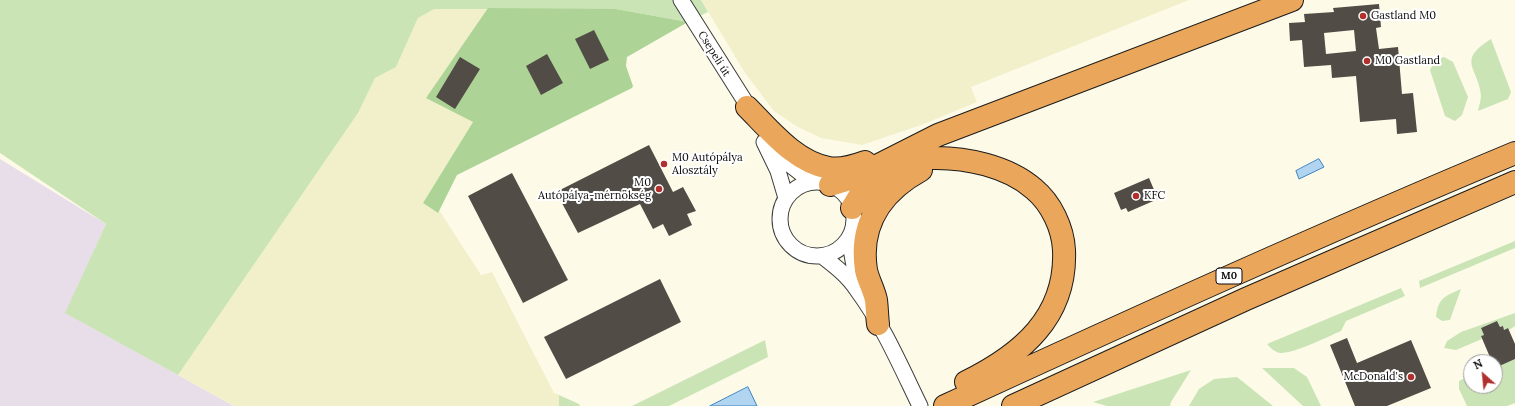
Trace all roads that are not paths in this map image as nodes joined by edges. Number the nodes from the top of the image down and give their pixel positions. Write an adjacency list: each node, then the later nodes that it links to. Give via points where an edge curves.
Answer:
1 (681, 0): 3 (street, Csepeli út)
2 (1292, 0): 4 (highway, via 938,135)
3 (748, 107): 4 (highway, via 799,156 830,168 850,167); 8 (street, Csepeli út, via 790,164); 9 (street, Csepeli út, via 778,171)
4 (910, 148): 8 (highway, via 853,178)
5 (1515, 153): 16 (highway, M0, via 1221,279)
6 (956, 160): 10 (highway, via 931,158 901,167 876,179 865,188); 13 (highway, via 927,167 906,178 886,195 874,212 866,235 865,252 866,272 876,299); 15 (highway, via 990,165 1024,180 1034,189 1042,197 1059,226 1064,264 1057,300 1042,326 1009,356 983,374 948,391)
7 (1515, 182): 17 (highway, M0, via 1239,302)
8 (821, 184): 9 (street, via 802,185); 10 (street, via 840,190)
9 (786, 198): 12 (street, via 780,218 784,237 800,252)
10 (852, 208): 11 (street, via 853,224)
11 (849, 238): 12 (street, via 837,250); 13 (street, via 854,266)
12 (822, 256): 13 (street, via 838,268 858,290)
13 (878, 324): 14 (street)
14 (920, 406)
15 (930, 406)
16 (946, 406)
17 (1013, 406)

